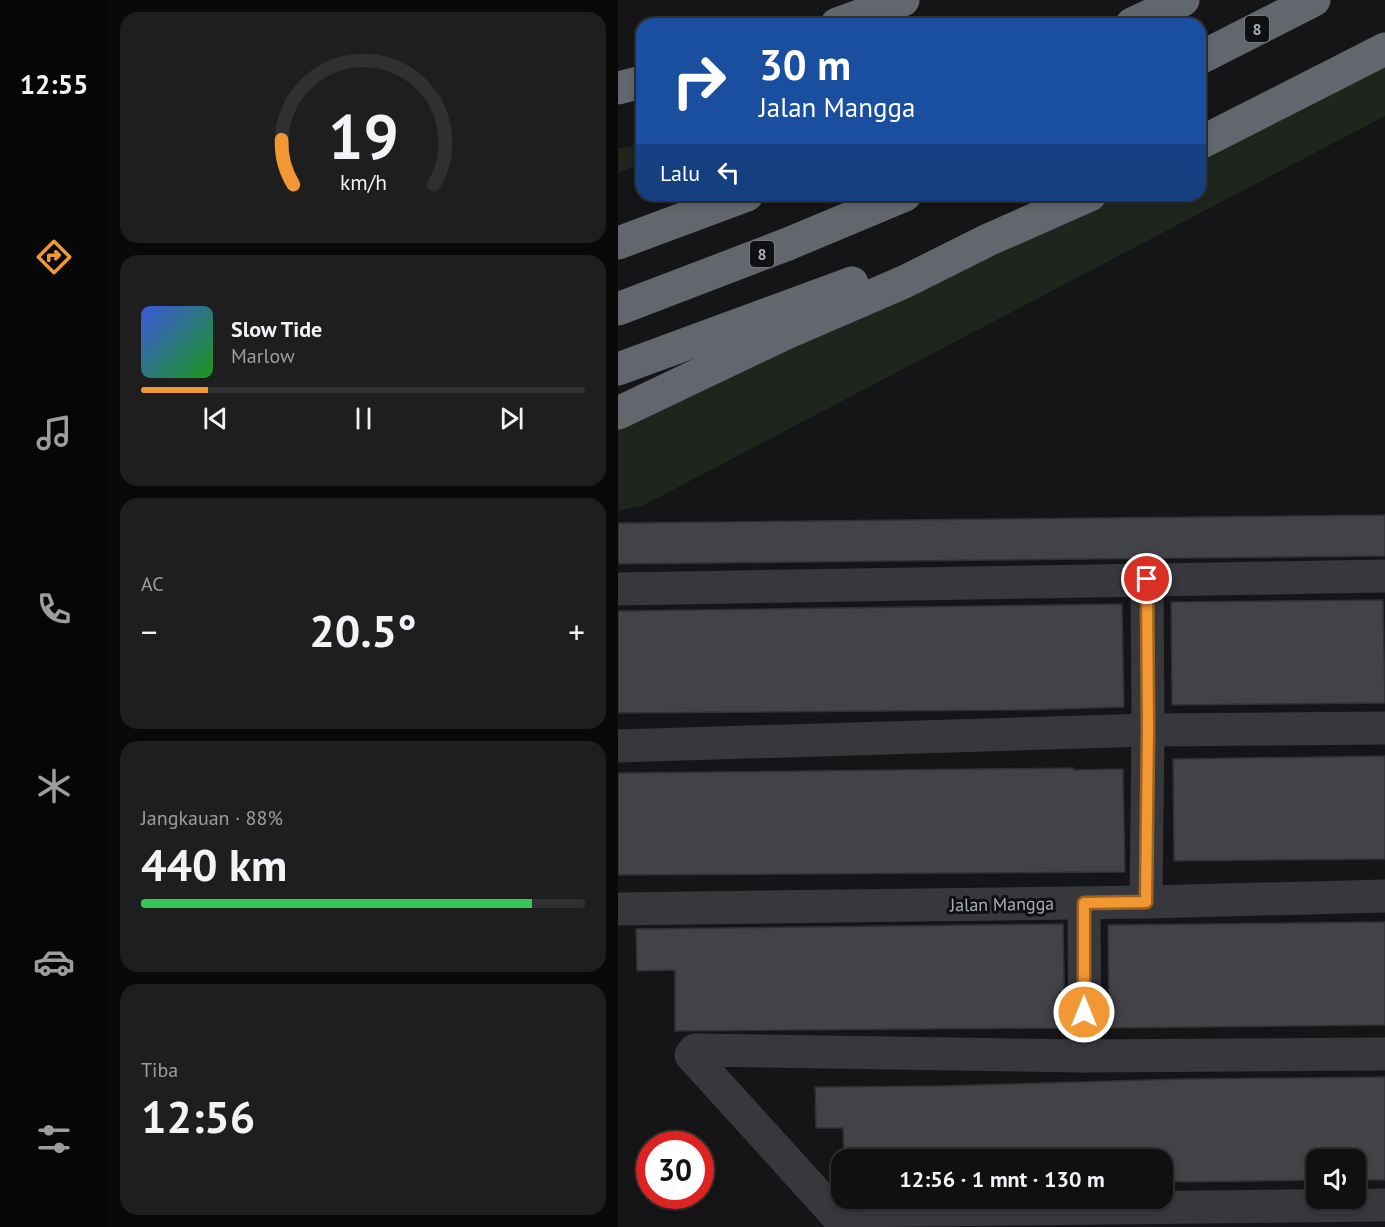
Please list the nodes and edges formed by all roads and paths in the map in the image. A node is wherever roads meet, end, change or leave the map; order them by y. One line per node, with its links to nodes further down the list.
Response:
1 (903, 0): 4 (highway)
2 (1183, 0): 5 (highway)
3 (1314, 0): 7 (highway, 8)
4 (854, 18)
5 (1145, 18)
6 (1385, 49): 10 (highway)
7 (1206, 55)
8 (636, 84): 9 (highway)
9 (618, 88)
10 (1206, 140)
11 (731, 201): 15 (highway)
12 (891, 201): 16 (highway, 8)
13 (1076, 201): 14 (highway)
14 (988, 240): 17 (highway); 18 (highway)
15 (618, 243)
16 (618, 309)
17 (618, 369)
18 (618, 413)
19 (1385, 576): 20 (street)
20 (1147, 579): 21 (street); 23 (street)
21 (618, 589)
22 (1385, 728): 23 (street)
23 (1148, 730): 24 (street); 26 (street)
24 (618, 746)
25 (1385, 896): 26 (street, Jalan Mangga)
26 (1146, 902): 27 (street, Jalan Mangga)
27 (1084, 903): 28 (street, Jalan Mangga); 30 (street)
28 (618, 909)
29 (1385, 1054): 30 (street)
30 (1085, 1056): 32 (street)
31 (1385, 1205): 32 (street)
32 (840, 1219)

